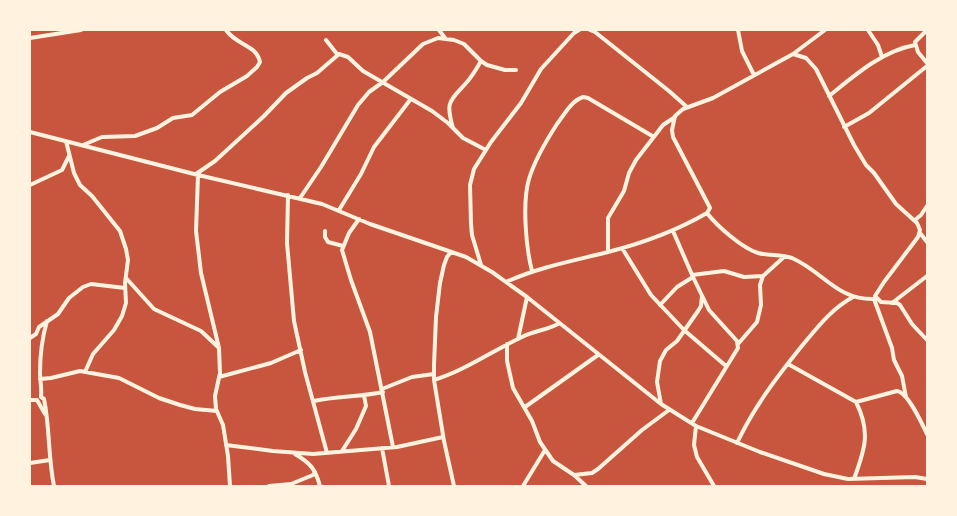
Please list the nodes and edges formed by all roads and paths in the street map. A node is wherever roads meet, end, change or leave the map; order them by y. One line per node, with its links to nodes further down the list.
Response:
1 (81, 30): 10 (street)
2 (226, 30): 31 (street)
3 (438, 30): 11 (street)
4 (579, 30): 32 (street)
5 (590, 30): 24 (street)
6 (738, 30): 20 (street)
7 (825, 30): 15 (street)
8 (868, 30): 16 (street)
9 (927, 30): 13 (street)
10 (30, 38)
11 (445, 38): 17 (street); 21 (street)
12 (326, 40): 14 (street)
13 (915, 45): 16 (street); 18 (street)
14 (337, 54): 21 (street); 34 (street)
15 (794, 54): 20 (street); 22 (street)
16 (882, 57): 22 (street)
17 (481, 61): 19 (street); 27 (street)
18 (927, 65): 26 (street)
19 (516, 70)
20 (754, 75): 24 (street)
21 (384, 82): 23 (street); 37 (street)
22 (829, 96): 26 (street)
23 (410, 100): 27 (street); 39 (street)
24 (687, 108): 25 (street)
25 (675, 116): 29 (street); 40 (street)
26 (844, 127): 42 (street)
27 (454, 130): 32 (street)
28 (30, 132): 30 (street)
29 (654, 137): 50 (street); 53 (street)
30 (66, 141): 31 (street); 33 (street)
31 (83, 145): 34 (street)
32 (486, 150): 52 (street)
33 (70, 156): 35 (street); 57 (street)
34 (197, 175): 36 (street); 74 (street)
35 (30, 185)
36 (288, 195): 37 (street); 75 (street)
37 (300, 198): 39 (street)
38 (927, 206): 42 (street)
39 (339, 210): 41 (street)
40 (707, 213): 44 (street); 51 (street)
41 (359, 219): 47 (street); 49 (street)
42 (914, 220): 45 (street)
43 (325, 231): 47 (street)
44 (673, 231): 48 (street); 54 (street)
45 (920, 233): 46 (street); 63 (street)
46 (927, 242)
47 (343, 246): 84 (street)
48 (622, 248): 50 (street); 65 (street)
49 (451, 252): 52 (street); 80 (street)
50 (608, 252): 53 (street)
51 (785, 256): 55 (street); 62 (street)
52 (481, 265): 58 (street)
53 (532, 270): 58 (street)
54 (692, 276): 55 (street); 60 (street); 65 (street)
55 (763, 276): 73 (street)
56 (927, 276): 64 (street)
57 (126, 278): 59 (street); 74 (street)
58 (506, 282): 61 (street)
59 (125, 288): 66 (street); 79 (street)
60 (702, 296): 68 (street); 73 (street)
61 (527, 297): 67 (street); 70 (street)
62 (853, 297): 63 (street); 77 (street)
63 (875, 299): 64 (street); 86 (street)
64 (892, 302): 71 (street)
65 (660, 305): 68 (street)
66 (47, 321): 69 (street); 82 (street)
67 (558, 324): 70 (street); 76 (street)
68 (684, 330): 78 (street); 90 (street)
69 (30, 338)
70 (518, 339): 72 (street)
71 (927, 340)
72 (507, 344): 83 (street); 91 (street)
73 (738, 344): 78 (street)
74 (219, 348): 81 (street)
75 (301, 350): 81 (street); 88 (street)
76 (598, 355): 90 (street); 91 (street)
77 (788, 364): 89 (street); 99 (street)
78 (726, 366): 95 (street)
79 (85, 372): 82 (street); 93 (street)
80 (434, 374): 83 (street); 84 (street)
81 (219, 377): 93 (street)
82 (40, 379): 94 (street)
83 (434, 380): 98 (street)
84 (382, 390): 85 (street); 101 (street)
85 (364, 395): 88 (street); 104 (street)
86 (906, 397): 89 (street); 97 (street)
87 (30, 400): 94 (street)
88 (314, 402): 106 (street)
89 (856, 402): 112 (street)
90 (660, 404): 92 (street)
91 (524, 407): 103 (street)
92 (670, 410): 95 (street); 111 (street)
93 (217, 411): 100 (street)
94 (48, 418): 107 (street)
95 (692, 423): 96 (street)
96 (696, 426): 99 (street); 122 (street)
97 (927, 434)
98 (443, 437): 101 (street); 119 (street)
99 (737, 443): 112 (street)
100 (226, 445): 105 (street); 115 (street)
101 (393, 447): 102 (street)
102 (382, 448): 104 (street); 118 (street)
103 (545, 450): 111 (street); 120 (street)
104 (342, 451): 106 (street)
105 (295, 453): 106 (street); 109 (street)
106 (328, 453)
107 (50, 460): 108 (street); 114 (street)
108 (30, 463)
109 (315, 472): 116 (street); 117 (street)
110 (926, 473): 113 (street)
111 (574, 475): 121 (street)
112 (854, 479): 113 (street)
113 (925, 479)
114 (54, 486)
115 (230, 486)
116 (269, 486)
117 (320, 486)
118 (389, 486)
119 (454, 486)
120 (523, 486)
121 (586, 486)
122 (714, 486)

